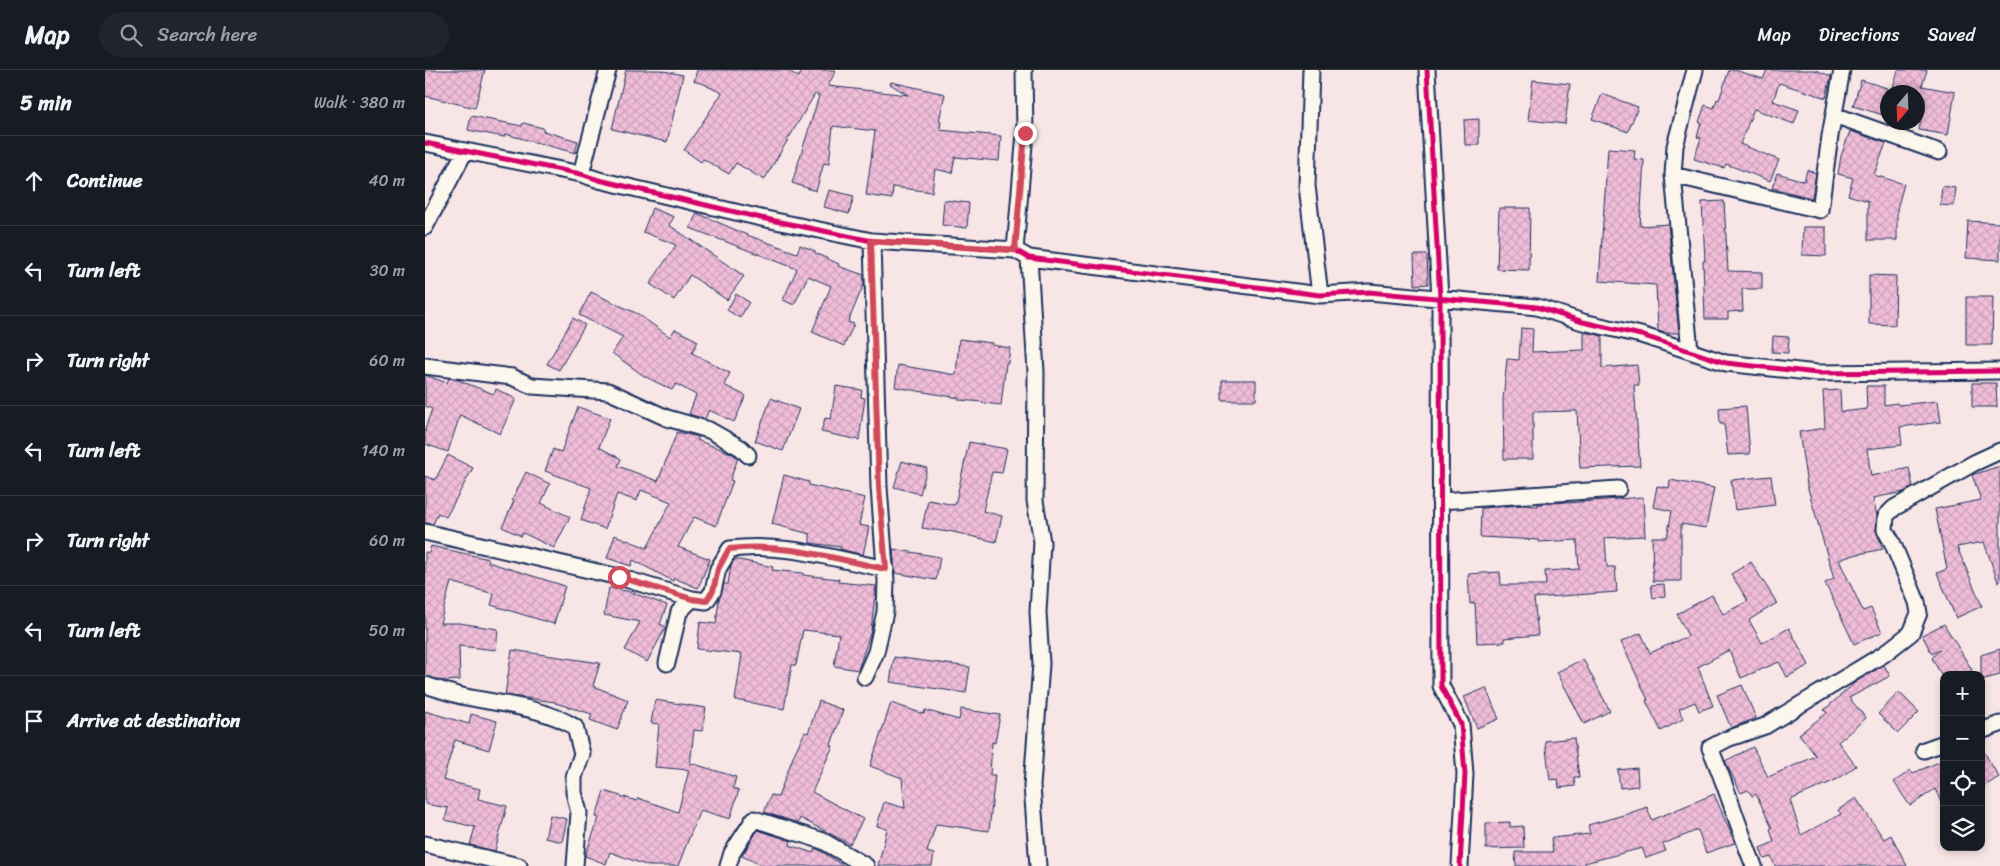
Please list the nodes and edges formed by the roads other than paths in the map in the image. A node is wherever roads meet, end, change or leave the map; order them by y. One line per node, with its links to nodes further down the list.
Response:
1 (608, 70): 11 (street)
2 (1024, 70): 15 (street)
3 (1311, 70): 17 (street)
4 (1427, 70): 18 (street)
5 (1695, 70): 12 (street)
6 (1843, 70): 7 (street)
7 (1834, 115): 10 (street); 12 (street)
8 (425, 143): 9 (street)
9 (465, 151): 11 (street); 13 (street)
10 (1939, 152)
11 (581, 174): 14 (street)
12 (1673, 175): 19 (street)
13 (425, 227)
14 (871, 241): 15 (street); 27 (street)
15 (1015, 250): 16 (street)
16 (1029, 258): 17 (street); 42 (street)
17 (1320, 295): 18 (street)
18 (1440, 298): 19 (street); 25 (street)
19 (1691, 351): 21 (street)
20 (425, 366): 23 (street)
21 (2000, 372)
22 (2000, 451): 44 (street)
23 (748, 455)
24 (1618, 489): 25 (street)
25 (1440, 501): 43 (street)
26 (425, 532): 28 (street)
27 (886, 569): 28 (street); 30 (street)
28 (692, 599): 29 (street)
29 (667, 663)
30 (865, 677)
31 (425, 685): 39 (street)
32 (2000, 724): 33 (street)
33 (1985, 729)
34 (1940, 744): 35 (street)
35 (1924, 750)
36 (425, 844): 37 (street)
37 (519, 866)
38 (569, 866): 39 (street)
39 (575, 866)
40 (728, 866): 41 (street)
41 (866, 866)
42 (1038, 866)
43 (1461, 866)
44 (1754, 866)

